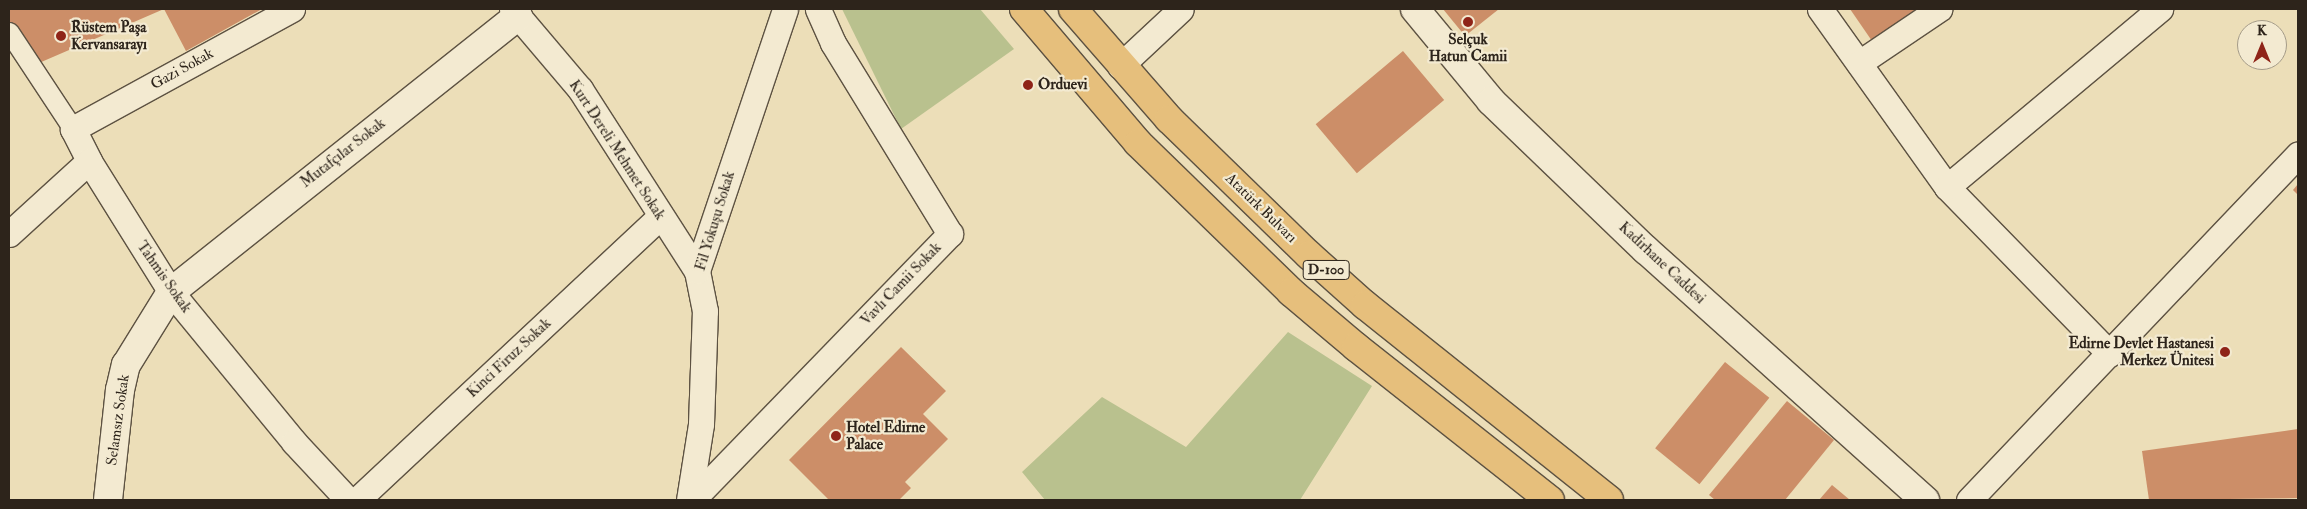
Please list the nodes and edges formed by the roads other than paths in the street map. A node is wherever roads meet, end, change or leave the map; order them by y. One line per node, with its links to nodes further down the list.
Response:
1 (292, 9): 15 (street, Gazi Sokak)
2 (785, 9): 21 (street, Fil Yokuşu Sokak)
3 (818, 9): 27 (street, Vavlı Camii Sokak)
4 (1024, 9): 28 (main road, D-100)
5 (1073, 9): 14 (main road, Atatürk Bulvarı / D-100)
6 (1181, 9): 14 (street)
7 (1415, 9): 30 (street, Kadirhane Caddesi)
8 (1820, 9): 13 (street)
9 (1939, 9): 13 (street)
10 (2160, 9): 18 (street)
11 (516, 12): 19 (street, Kurt Dereli Mehmet Sokak); 22 (street, Mutafçılar Sokak)
12 (9, 32): 15 (street, Tahmis Sokak)
13 (1859, 63): 18 (street)
14 (1120, 66): 29 (main road, Atatürk Bulvarı / D-100)
15 (73, 129): 17 (street, Tahmis Sokak)
16 (2298, 155): 23 (street)
17 (89, 161): 20 (street); 22 (street, Tahmis Sokak)
18 (1946, 187): 23 (street)
19 (661, 216): 21 (street, Kurt Dereli Mehmet Sokak); 26 (street, Kinci Firuz Sokak)
20 (9, 234)
21 (697, 271): 27 (street, Fil Yokuşu Sokak)
22 (171, 292): 24 (street, Selamsız Sokak); 25 (street, Tahmis Sokak)
23 (2110, 354): 31 (street)
24 (104, 500)
25 (348, 500)
26 (357, 500)
27 (690, 500)
28 (1550, 500)
29 (1609, 500)
30 (1925, 500)
31 (1969, 500)

